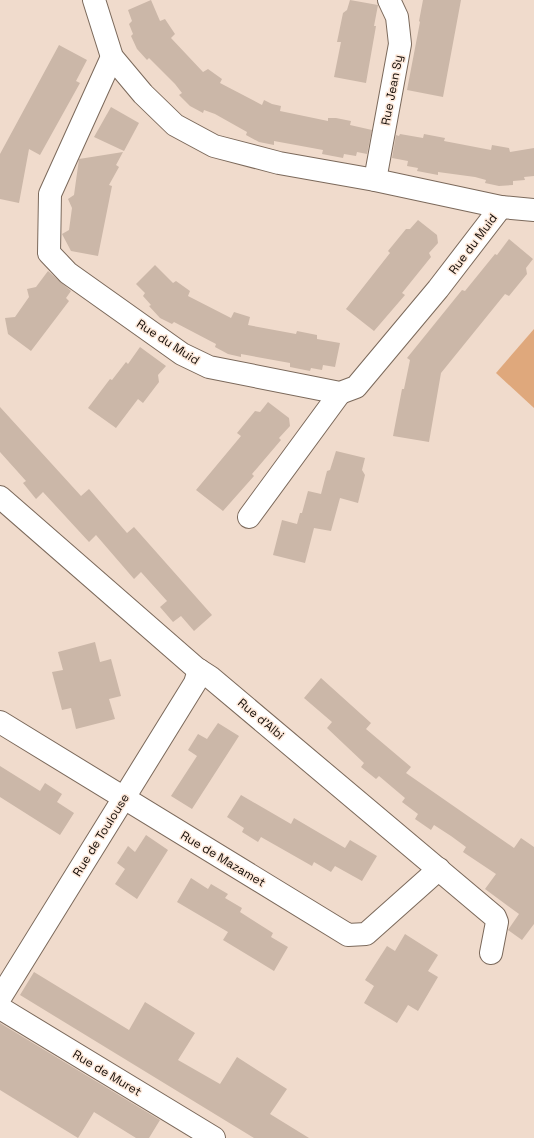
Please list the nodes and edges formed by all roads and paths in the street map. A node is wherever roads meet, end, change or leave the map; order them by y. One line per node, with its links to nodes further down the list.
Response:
1 (94, 0): 3 (street, Rue du Muid)
2 (389, 0): 4 (street, Rue Jean Sy)
3 (112, 57): 4 (street, Rue du Muid); 7 (street, Rue du Muid)
4 (375, 180): 5 (street, Rue du Muid)
5 (501, 207): 6 (street, Rue du Muid); 7 (street, Rue du Muid)
6 (534, 210)
7 (340, 393): 9 (street)
8 (0, 497): 10 (street, Rue d'Albi)
9 (249, 517)
10 (198, 670): 12 (street, Rue de Toulouse); 13 (street, Rue d'Albi)
11 (0, 722): 12 (street, Rue de Mazamet)
12 (124, 798): 13 (street, Rue de Mazamet); 15 (street, Rue de Toulouse)
13 (439, 869): 14 (street, Rue d'Albi)
14 (491, 953)
15 (0, 998)
16 (0, 1008): 17 (street, Rue de Muret)
17 (214, 1138)

